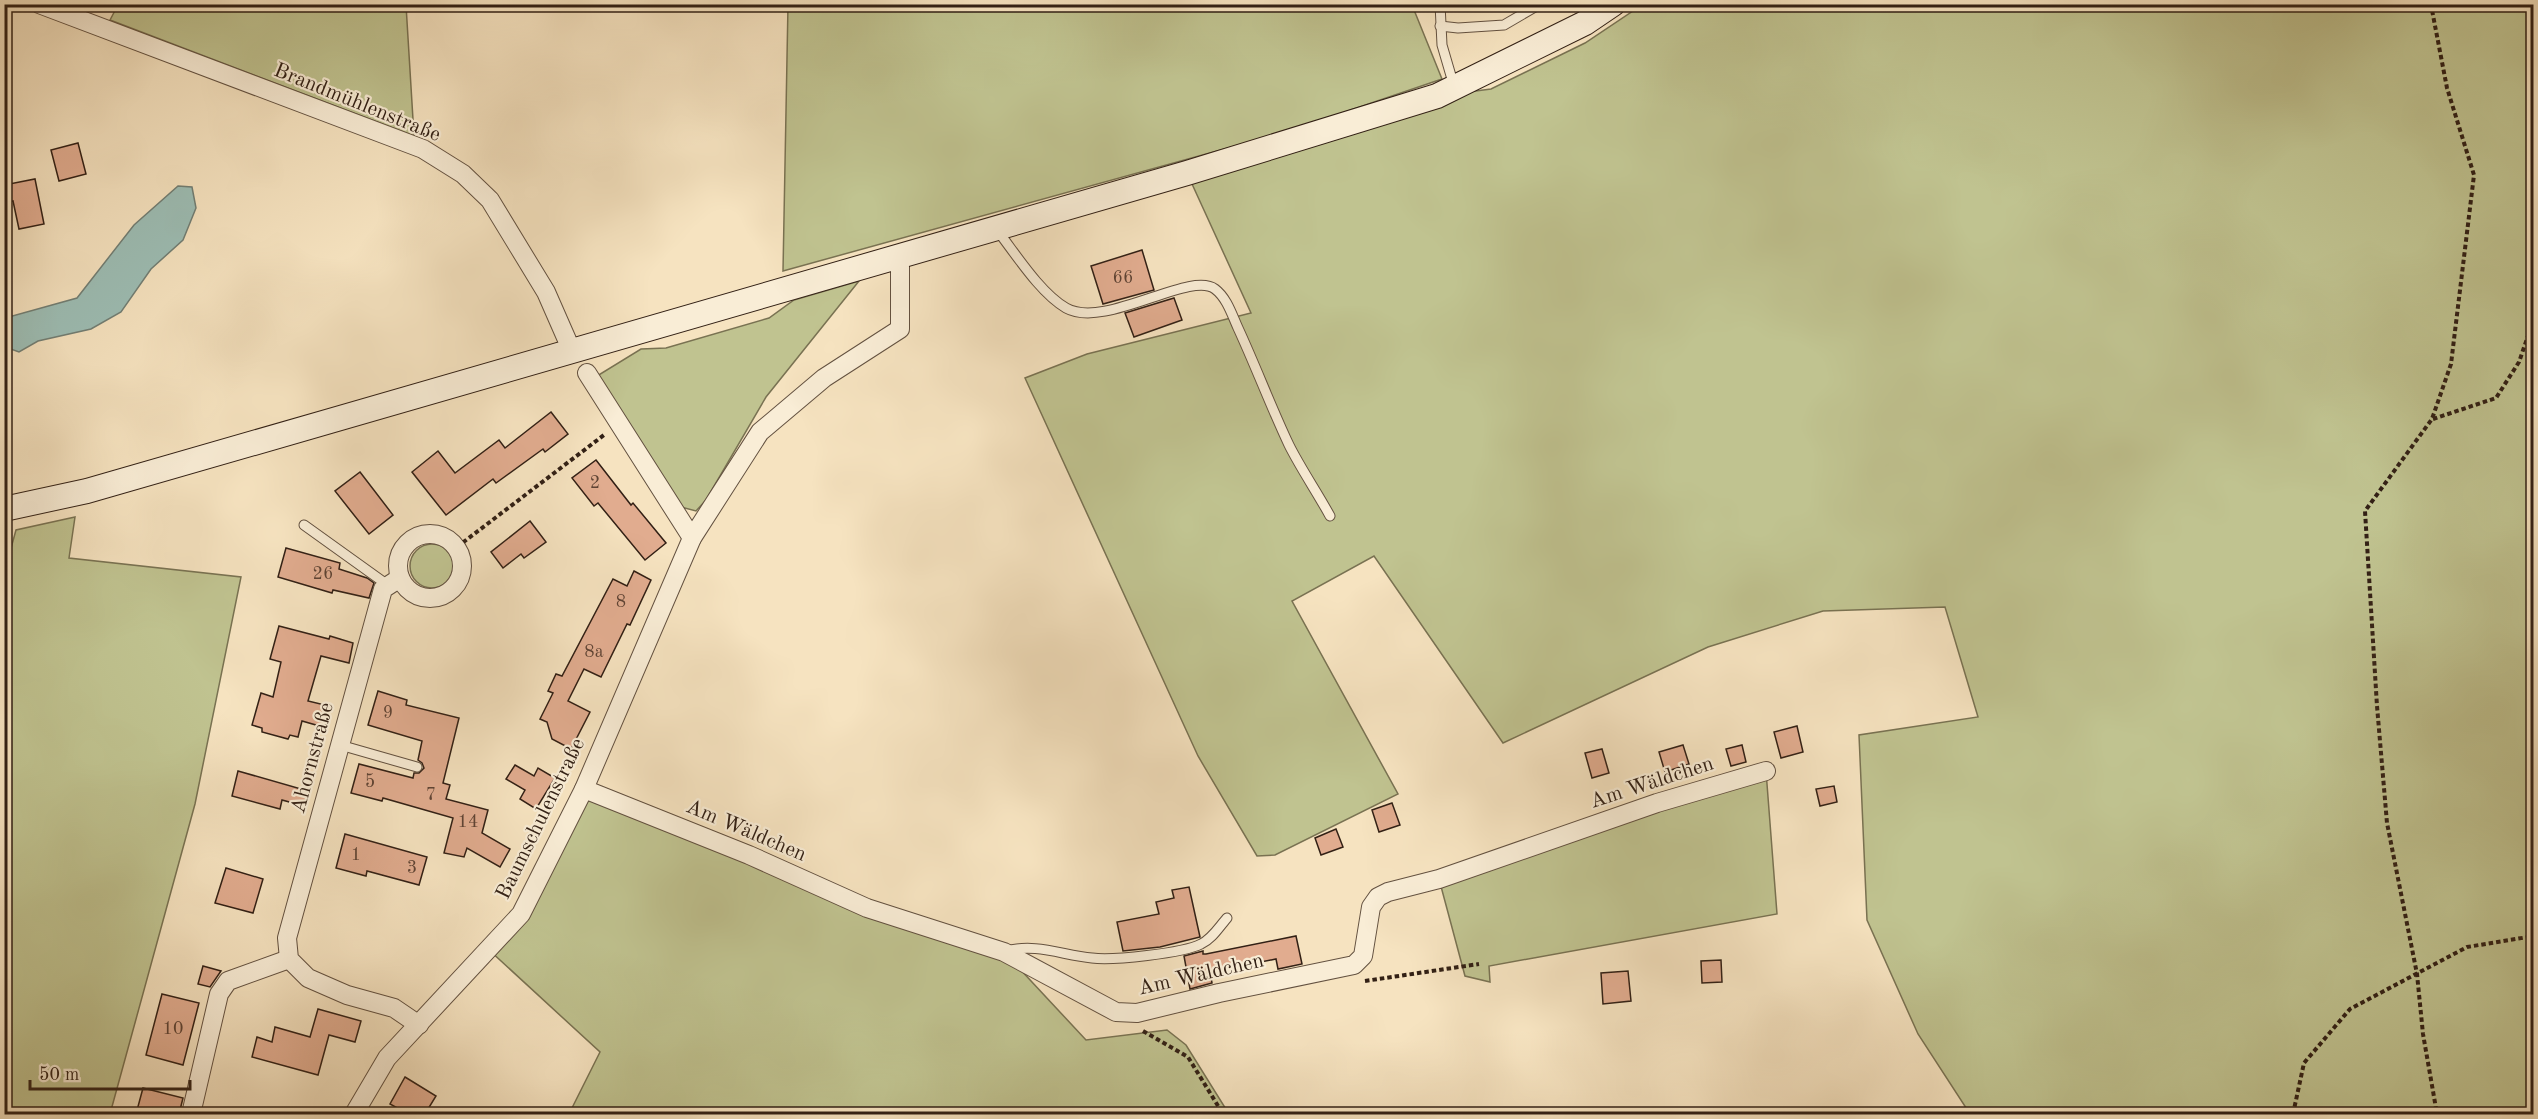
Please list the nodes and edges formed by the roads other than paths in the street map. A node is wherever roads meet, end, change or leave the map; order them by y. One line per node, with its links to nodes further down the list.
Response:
1 (39, 4): 9 (street, Brandmühlenstraße)
2 (1440, 4): 5 (lane)
3 (1540, 4): 5 (lane)
4 (1613, 4): 6 (main road)
5 (1440, 26): 6 (lane)
6 (1454, 88): 7 (main road)
7 (995, 228): 8 (main road); 12 (lane)
8 (898, 256): 9 (main road); 14 (street, Baumschulenstraße)
9 (572, 349): 11 (main road)
10 (587, 373): 14 (street)
11 (4, 509)
12 (1330, 516)
13 (304, 525): 15 (lane)
14 (692, 538): 19 (street, Baumschulenstraße)
15 (394, 582): 15 (street, Ahornstraße); 16 (street, Ahornstraße)
16 (340, 745): 17 (lane); 22 (street, Ahornstraße)
17 (417, 767)
18 (1766, 771): 21 (street, Am Wäldchen)
19 (584, 789): 21 (street, Am Wäldchen); 23 (street, Baumschulenstraße)
20 (1227, 918): 21 (lane)
21 (1004, 952)
22 (289, 959): 23 (street); 24 (street)
23 (419, 1025): 25 (street, Baumschulenstraße)
24 (191, 1114)
25 (354, 1114)

